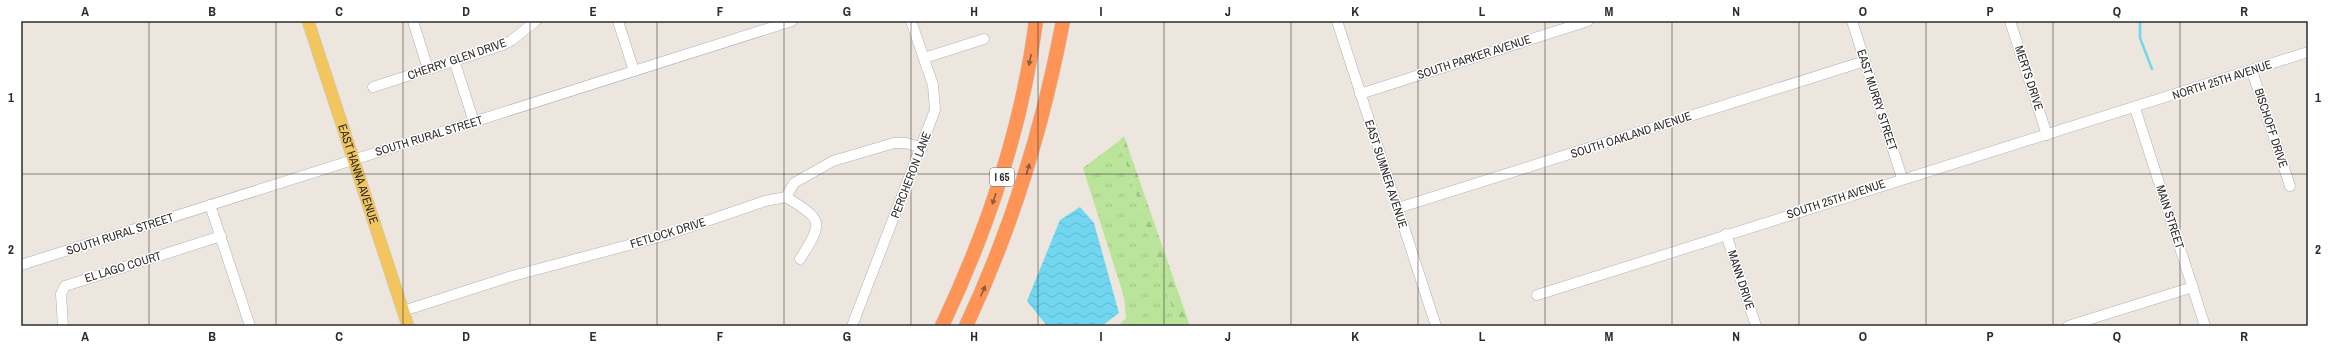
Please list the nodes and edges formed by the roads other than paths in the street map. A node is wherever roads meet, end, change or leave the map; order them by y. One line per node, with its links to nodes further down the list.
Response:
1 (308, 21): 27 (main road, EAST HANNA AVENUE)
2 (413, 21): 18 (street)
3 (618, 21): 19 (street)
4 (792, 21): 19 (street, SOUTH RURAL STREET)
5 (911, 21): 15 (street, PERCHERON LANE)
6 (1036, 21): 44 (highway, I 65, one-way to 44)
7 (1063, 21): 45 (highway, I 65, one-way to 7)
8 (1337, 21): 22 (street, EAST SUMNER AVENUE)
9 (1588, 21): 22 (street, SOUTH PARKER AVENUE)
10 (1852, 21): 17 (street, EAST MURRY STREET)
11 (2010, 21): 25 (street, MERTS DRIVE)
12 (533, 22): 16 (street, CHERRY GLEN DRIVE)
13 (984, 39): 15 (street)
14 (2308, 52): 20 (street, NORTH 25TH AVENUE)
15 (924, 58): 26 (street, PERCHERON LANE)
16 (454, 60): 18 (street, CHERRY GLEN DRIVE); 24 (street)
17 (1865, 61): 28 (street, EAST MURRY STREET); 32 (street, SOUTH OAKLAND AVENUE)
18 (428, 69): 21 (street, CHERRY GLEN DRIVE)
19 (634, 71): 24 (street, SOUTH RURAL STREET)
20 (2252, 71): 23 (street, NORTH 25TH AVENUE); 29 (street, BISCHOFF DRIVE)
21 (373, 86)
22 (1360, 94): 32 (street, EAST SUMNER AVENUE)
23 (2135, 108): 25 (street, SOUTH 25TH AVENUE); 37 (street, MAIN STREET)
24 (474, 122): 27 (street, SOUTH RURAL STREET)
25 (2047, 136): 28 (street, SOUTH 25TH AVENUE)
26 (922, 148): 30 (street); 43 (street, PERCHERON LANE)
27 (354, 160): 31 (street, SOUTH RURAL STREET); 39 (main road, EAST HANNA AVENUE)
28 (1902, 178): 33 (street, SOUTH 25TH AVENUE)
29 (2290, 186)
30 (786, 197): 35 (street); 39 (street, FETLOCK DRIVE)
31 (210, 205): 34 (street); 36 (street, SOUTH RURAL STREET)
32 (1398, 208): 46 (street, EAST SUMNER AVENUE)
33 (1726, 234): 38 (street, SOUTH 25TH AVENUE); 47 (street, MANN DRIVE)
34 (221, 236): 40 (street, EL LAGO COURT); 41 (street)
35 (800, 258)
36 (21, 265)
37 (2193, 287): 48 (street); 49 (street, MAIN STREET)
38 (1537, 295)
39 (403, 311): 42 (main road, EAST HANNA AVENUE)
40 (63, 326)
41 (250, 326)
42 (408, 326)
43 (852, 326)
44 (942, 326)
45 (966, 326)
46 (1436, 326)
47 (1756, 326)
48 (2068, 326)
49 (2206, 326)

